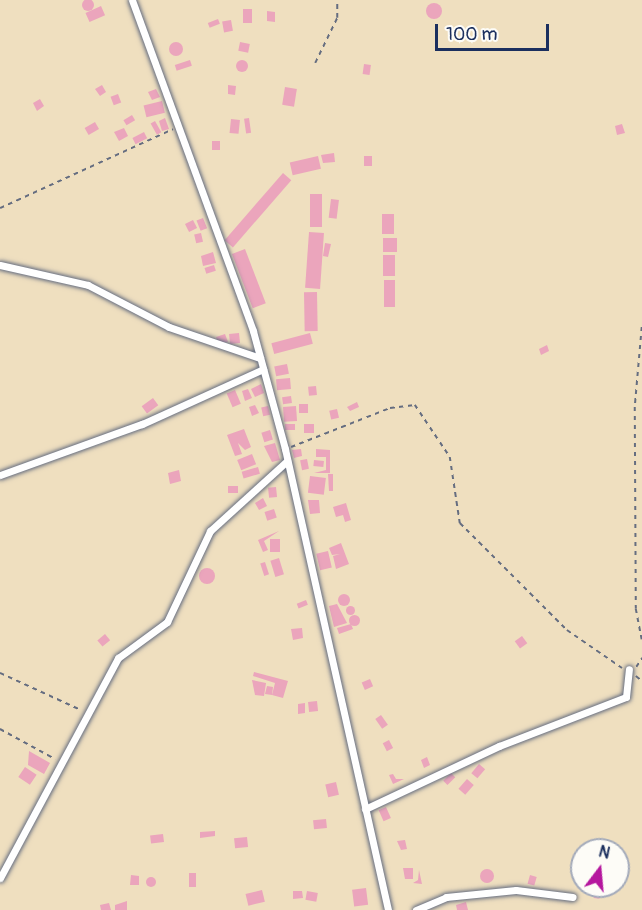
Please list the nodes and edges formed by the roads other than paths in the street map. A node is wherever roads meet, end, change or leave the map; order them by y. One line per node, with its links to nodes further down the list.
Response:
1 (132, 0): 3 (street)
2 (0, 264): 3 (street)
3 (260, 358): 4 (street)
4 (263, 369): 5 (street); 6 (street)
5 (287, 461): 8 (street); 9 (street)
6 (0, 476)
7 (629, 669): 8 (street)
8 (365, 809): 11 (street)
9 (0, 878)
10 (570, 897): 12 (street)
11 (388, 910)
12 (416, 910)

